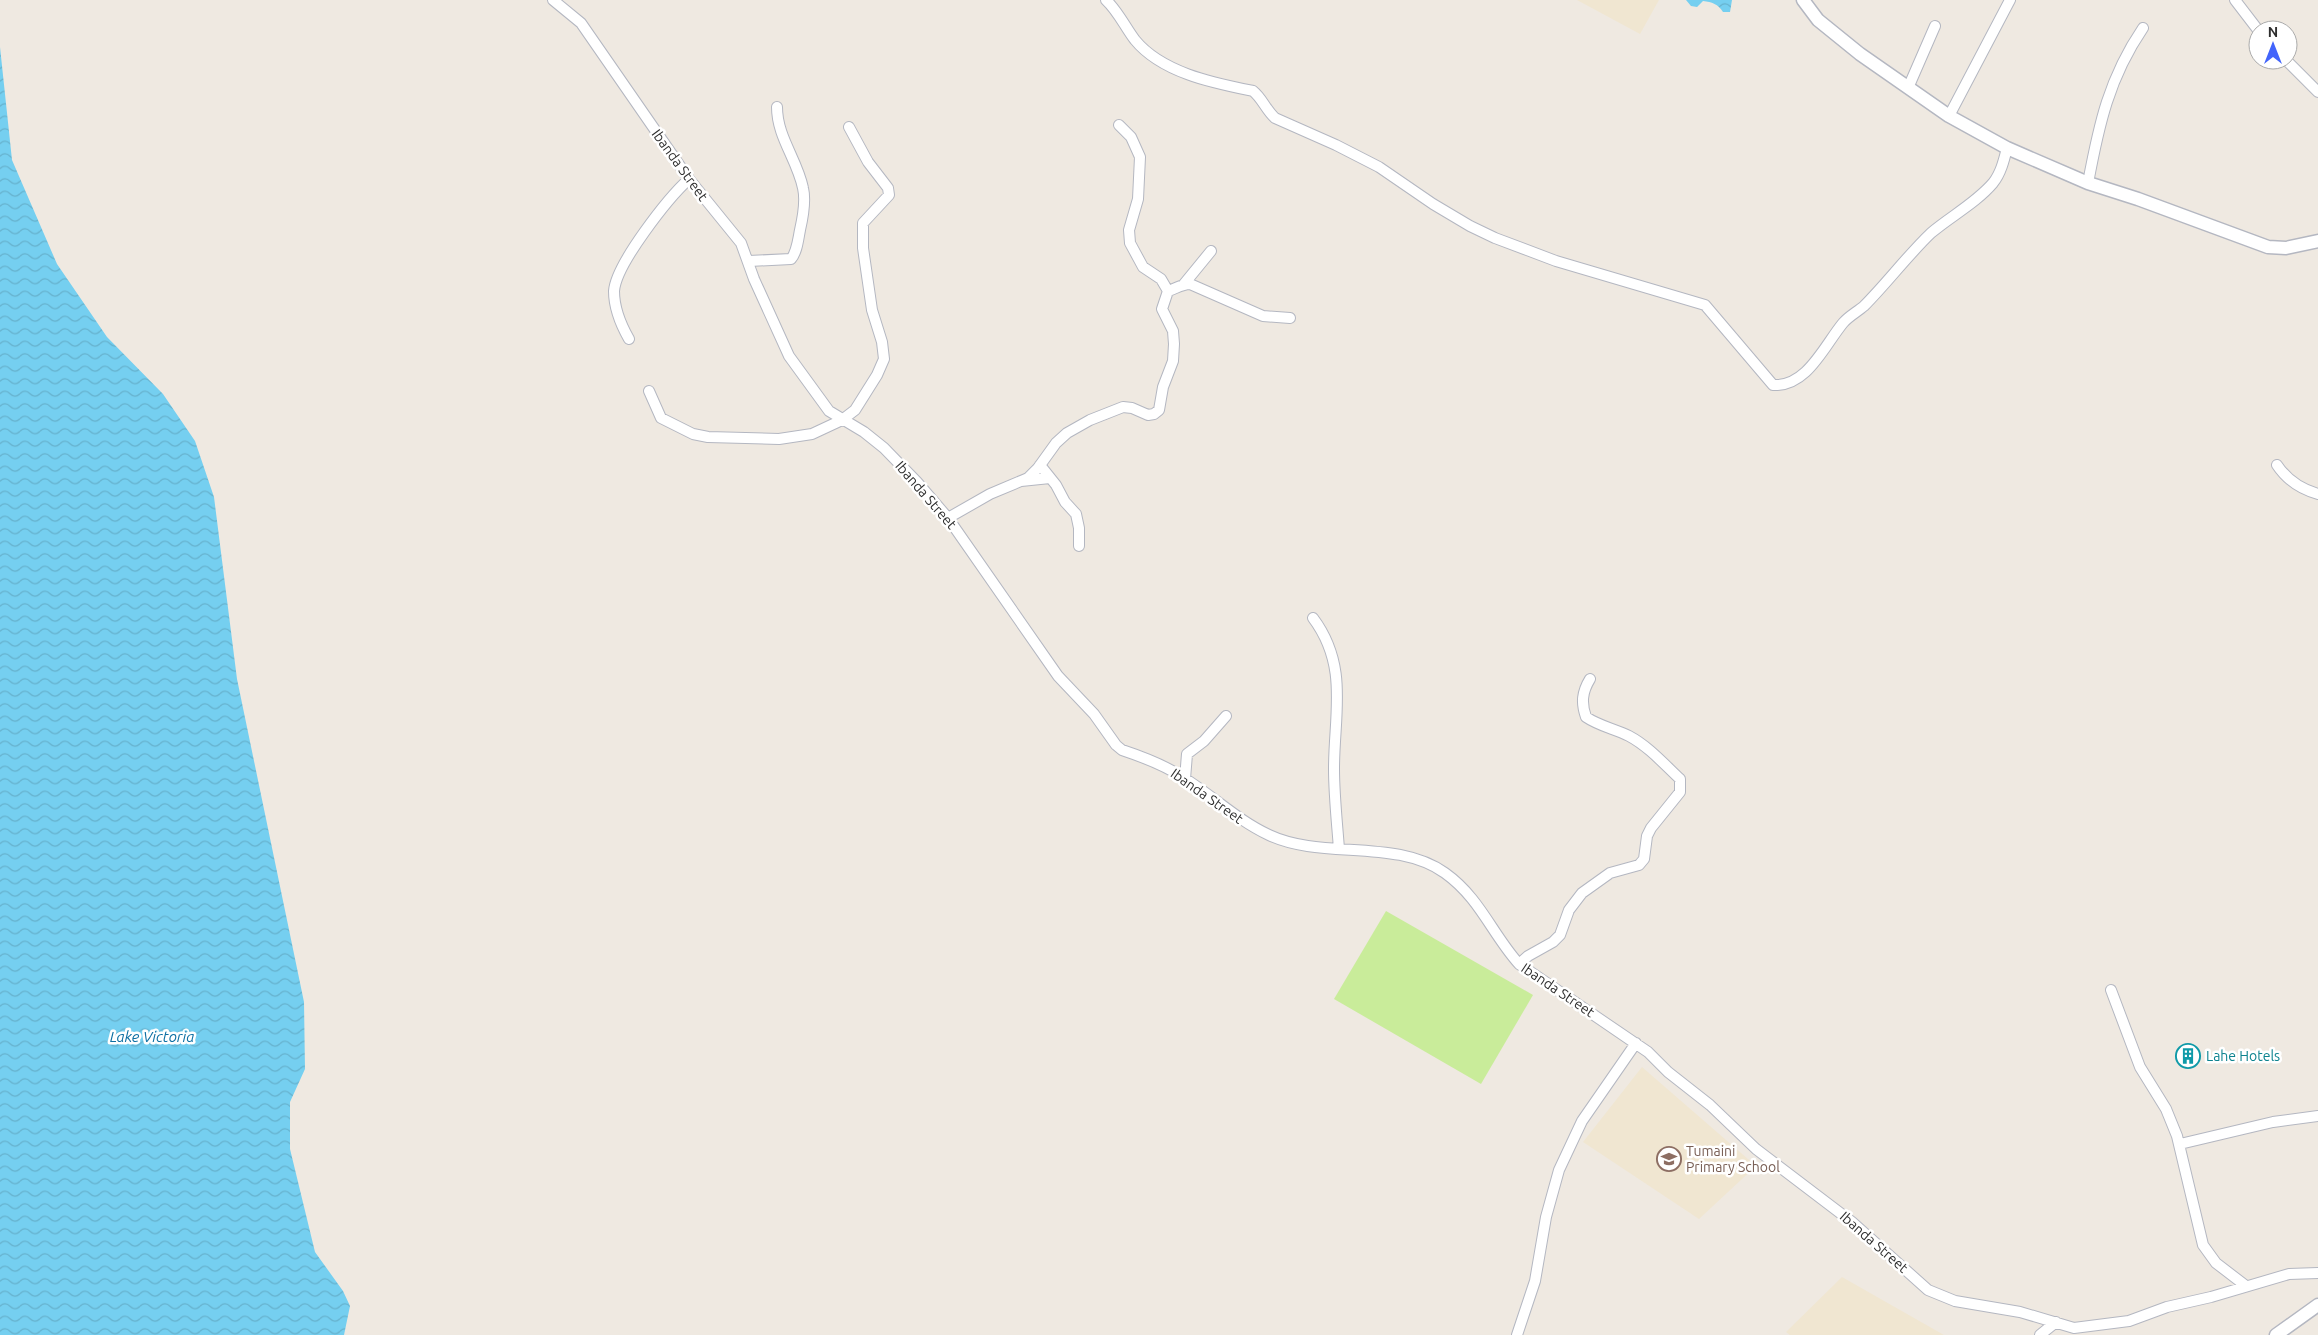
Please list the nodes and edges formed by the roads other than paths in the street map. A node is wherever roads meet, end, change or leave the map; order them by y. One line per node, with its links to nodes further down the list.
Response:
1 (553, 0): 17 (street, Ibanda Street)
2 (1106, 0): 16 (street)
3 (1804, 0): 10 (street)
4 (2010, 0): 13 (street)
5 (2235, 0): 6 (street)
6 (2250, 20)
7 (1935, 26): 10 (street)
8 (2143, 28): 18 (street)
9 (2296, 70): 11 (street)
10 (1908, 88): 13 (street)
11 (2318, 92)
12 (777, 107): 21 (street)
13 (1949, 116): 16 (street)
14 (1119, 125): 23 (street)
15 (849, 127): 27 (street)
16 (2007, 148): 18 (street)
17 (688, 179): 21 (street, Ibanda Street); 25 (street)
18 (2088, 183): 19 (street)
19 (2318, 241)
20 (1211, 252): 22 (street)
21 (749, 261): 27 (street, Ibanda Street)
22 (1184, 284): 23 (street); 24 (street)
23 (1168, 291): 28 (street)
24 (1290, 318)
25 (629, 339)
26 (649, 391): 27 (street)
27 (842, 420): 33 (street, Ibanda Street)
28 (1040, 465): 30 (street); 31 (street)
29 (2277, 465): 32 (street)
30 (1050, 478): 31 (street); 34 (street)
31 (1020, 481): 33 (street)
32 (2318, 494)
33 (948, 518): 38 (street, Ibanda Street)
34 (1079, 546)
35 (1313, 618): 39 (street)
36 (1590, 679): 40 (street)
37 (1226, 716): 38 (street)
38 (1186, 779): 39 (street, Ibanda Street)
39 (1339, 849): 40 (street, Ibanda Street)
40 (1519, 964): 42 (street, Ibanda Street)
41 (2111, 990): 44 (street)
42 (1636, 1043): 48 (street, Ibanda Street); 50 (street)
43 (2318, 1116): 44 (street)
44 (2180, 1144): 46 (street)
45 (2318, 1273): 46 (street)
46 (2246, 1286): 49 (street)
47 (2318, 1305): 52 (street)
48 (2056, 1322): 49 (street, Ibanda Street); 51 (street)
49 (2077, 1331)
50 (1517, 1335)
51 (2040, 1335)
52 (2276, 1335)

